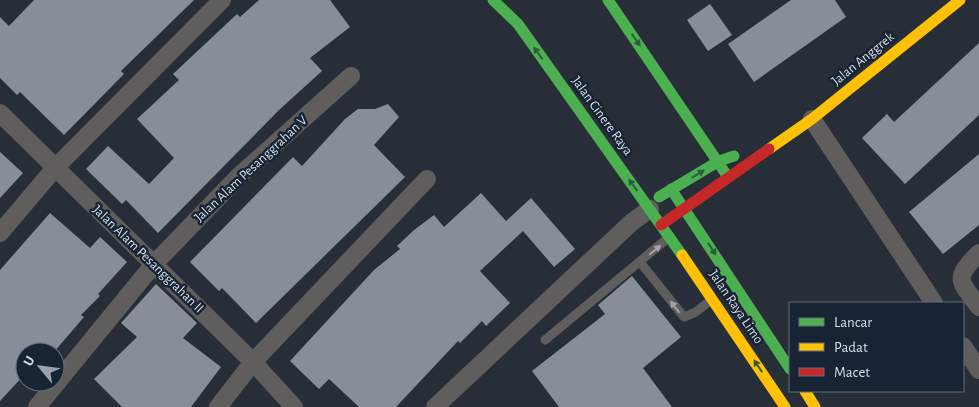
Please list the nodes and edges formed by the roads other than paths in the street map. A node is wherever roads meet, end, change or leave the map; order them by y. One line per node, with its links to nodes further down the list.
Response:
1 (222, 0): 12 (street)
2 (493, 0): 6 (main road, Jalan Cinere Raya)
3 (513, 0): 6 (main road, Jalan Cinere Raya)
4 (608, 0): 11 (main road, one-way to 11)
5 (960, 0): 9 (main road, Jalan Anggrek)
6 (518, 24): 16 (main road, Jalan Cinere Raya, one-way to 6)
7 (351, 76): 23 (street, Jalan Alam Pesanggrahan V)
8 (0, 113): 12 (street, Jalan Alam Pesanggrahan II)
9 (812, 119): 10 (main road, Jalan Anggrek); 25 (street)
10 (782, 139): 11 (main road, Jalan Anggrek); 13 (main road, Jalan Anggrek)
11 (719, 161): 13 (main road); 15 (main road, Jalan Anggrek, one-way to 11)
12 (55, 168): 19 (street); 23 (street, Jalan Alam Pesanggrahan II)
13 (728, 177): 17 (main road, Jalan Anggrek)
14 (427, 179): 29 (street)
15 (671, 189): 16 (main road, Jalan Anggrek); 17 (main road, Jalan Raya Limo)
16 (648, 207): 18 (main road, Jalan Cinere Raya); 36 (street)
17 (685, 208): 18 (main road, Jalan Anggrek); 30 (main road, Jalan Raya Limo, one-way to 30)
18 (661, 225): 20 (main road, Jalan Raya Limo)
19 (0, 233)
20 (670, 237): 22 (lane, one-way to 20); 24 (main road, Jalan Raya Limo)
21 (979, 253): 26 (street)
22 (640, 262): 24 (lane, one-way to 22); 27 (lane)
23 (154, 264): 29 (street, Jalan Alam Pesanggrahan II); 33 (street, Jalan Alam Pesanggrahan V)
24 (712, 298): 37 (main road, Jalan Raya Limo, one-way to 24)
25 (933, 302)
26 (979, 307)
27 (545, 340)
28 (964, 348): 31 (street)
29 (253, 362): 34 (street); 35 (street, Jalan Alam Pesanggrahan II)
30 (789, 366)
31 (979, 370)
32 (806, 392): 38 (main road)
33 (37, 407)
34 (218, 407)
35 (294, 407)
36 (434, 407)
37 (785, 407)
38 (816, 407)

